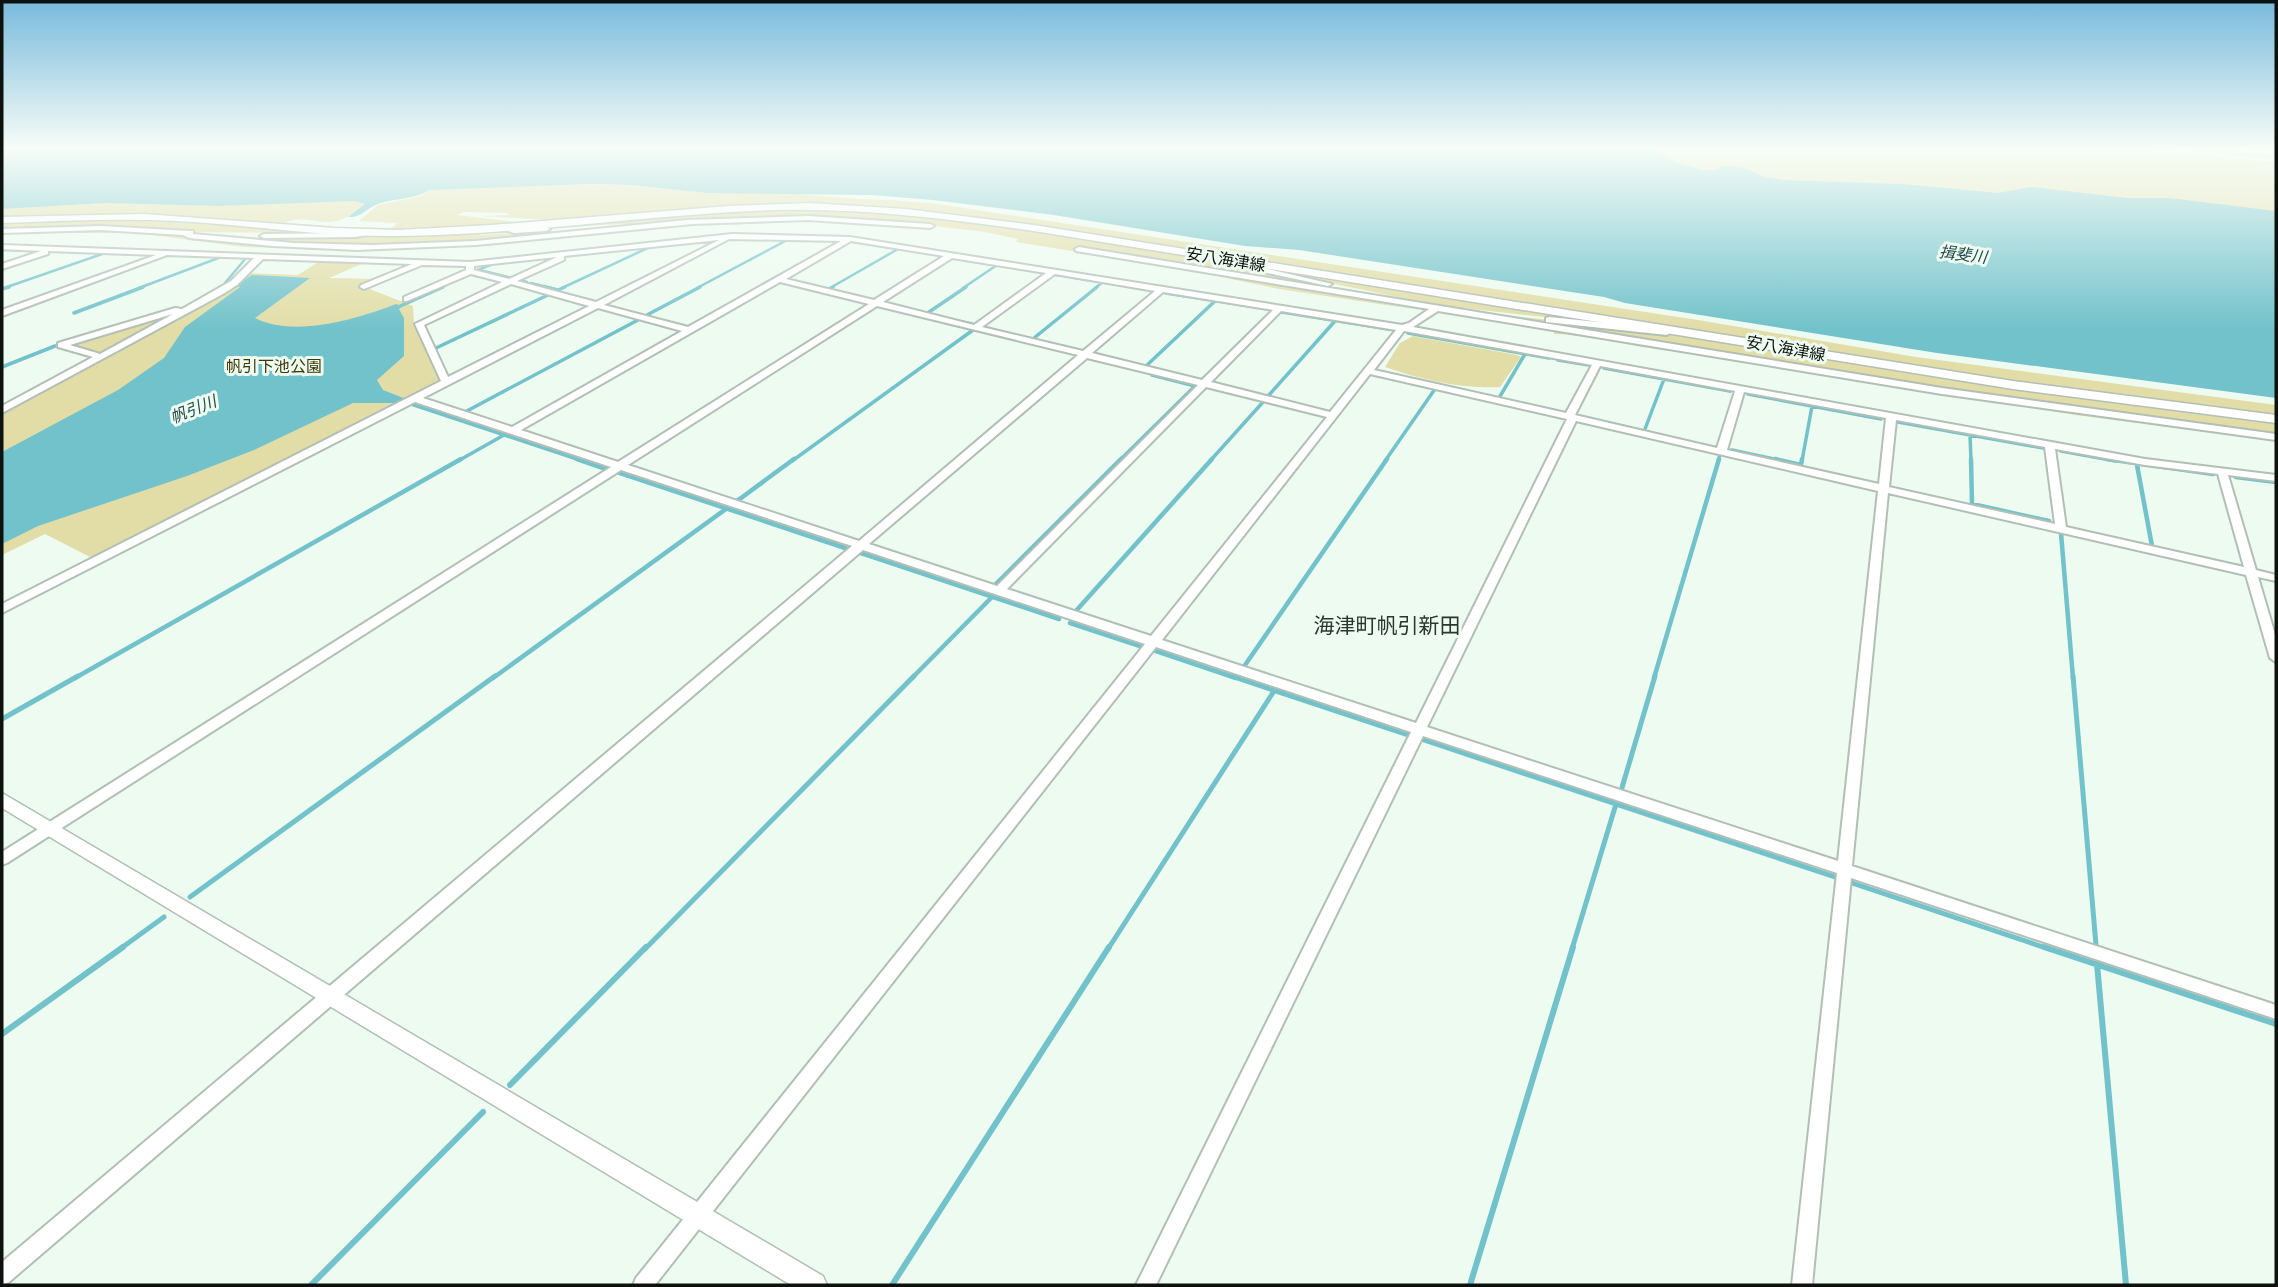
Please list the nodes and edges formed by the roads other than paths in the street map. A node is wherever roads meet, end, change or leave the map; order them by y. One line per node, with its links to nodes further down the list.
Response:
1 (701, 209): 6 (main road, 安八海津線)
2 (884, 209): 19 (main road, 安八海津線)
3 (2, 220): 9 (main road, 安八海津線)
4 (692, 222): 5 (street); 6 (street); 8 (street)
5 (930, 226)
6 (505, 227): 9 (main road, 安八海津線)
7 (2, 231): 8 (street)
8 (185, 233): 9 (street)
9 (367, 233)
10 (732, 236): 11 (street); 16 (street); 31 (street)
11 (850, 239): 17 (street); 24 (street)
12 (2, 247): 13 (street)
13 (54, 249): 15 (street); 21 (street)
14 (1079, 249): 33 (street)
15 (170, 253): 18 (street); 34 (street)
16 (573, 253): 22 (street); 25 (street)
17 (951, 255): 23 (street); 30 (street)
18 (260, 257): 20 (street); 29 (street)
19 (1227, 259): 33 (street); 38 (main road, 安八海津線)
20 (423, 262): 22 (street); 26 (street)
21 (2, 267)
22 (470, 267): 25 (street); 28 (street)
23 (1052, 272): 27 (street); 35 (street)
24 (778, 279): 30 (street); 37 (street)
25 (509, 281): 31 (street); 43 (street)
26 (364, 287)
27 (1162, 289): 32 (street); 39 (street)
28 (407, 299)
29 (206, 300): 40 (street); 40 (street)
30 (874, 303): 35 (street); 56 (street)
31 (597, 305): 37 (street); 43 (street)
32 (1279, 308): 36 (street); 44 (street)
33 (1435, 308): 36 (street); 38 (street); 53 (street)
34 (2, 313)
35 (976, 327): 39 (street)
36 (1402, 328): 41 (street); 42 (street)
37 (689, 330): 52 (street)
38 (1688, 331): 51 (main road, 安八海津線)
39 (1087, 355): 44 (street); 61 (street)
40 (102, 357): 47 (street)
41 (1597, 364): 45 (street); 49 (street)
42 (1367, 372): 48 (street); 49 (street)
43 (446, 382): 46 (street)
44 (1204, 383): 48 (street); 64 (street)
45 (1740, 390): 50 (street); 55 (street)
46 (409, 401): 52 (street); 65 (street)
47 (2, 410)
48 (1332, 415): 66 (street)
49 (1571, 417): 55 (street); 68 (street)
50 (1891, 417): 54 (street); 59 (street)
51 (2276, 419)
52 (512, 431): 56 (street)
53 (2276, 438)
54 (2050, 446): 57 (street); 60 (street)
55 (1721, 452): 59 (street)
56 (617, 466): 61 (street); 70 (street)
57 (2222, 471): 58 (street); 62 (street)
58 (2276, 478)
59 (1883, 489): 60 (street); 72 (street)
60 (2061, 529): 62 (street)
61 (861, 546): 64 (street); 73 (street)
62 (2252, 573): 63 (street); 67 (street)
63 (2276, 578)
64 (999, 591): 66 (street)
65 (2, 609)
66 (1152, 642): 68 (street); 75 (street)
67 (2276, 658)
68 (1420, 731): 72 (street); 79 (street)
69 (2, 800): 70 (street)
70 (49, 829): 71 (street); 73 (street)
71 (2, 859)
72 (1844, 870): 74 (street); 80 (street)
73 (329, 998): 75 (street); 76 (street)
74 (2276, 1012)
75 (698, 1216): 77 (street); 78 (street)
76 (2, 1275)
77 (643, 1285)
78 (814, 1285)
79 (1146, 1285)
80 (1802, 1285)

